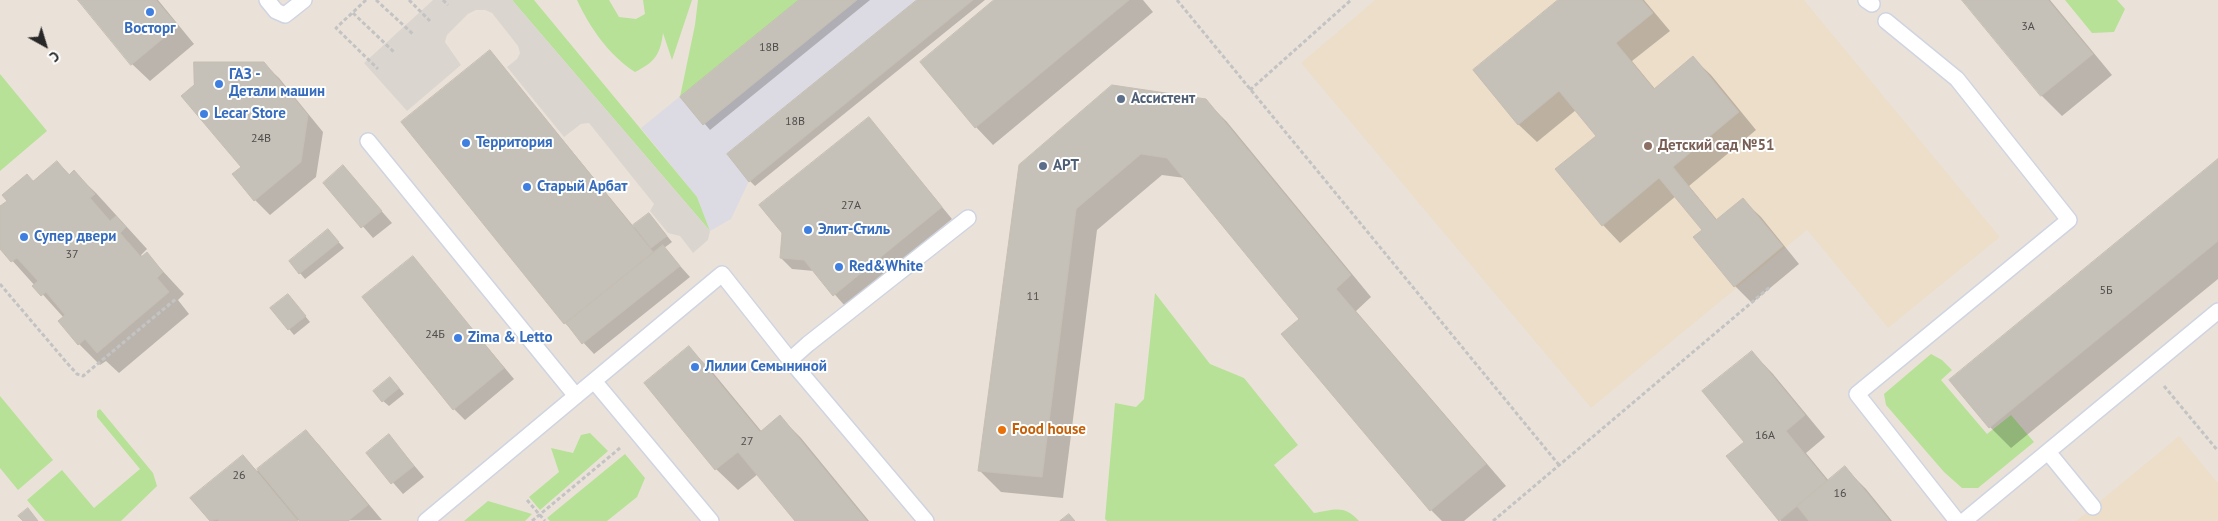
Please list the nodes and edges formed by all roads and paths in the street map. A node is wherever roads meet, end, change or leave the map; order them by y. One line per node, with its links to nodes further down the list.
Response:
1 (266, 0): 2 (lane)
2 (304, 0)
3 (366, 0): 10 (path)
4 (376, 0): 13 (path)
5 (409, 0): 11 (path)
6 (443, 0): 9 (path)
7 (1177, 0): 16 (path)
8 (1351, 0): 16 (path)
9 (448, 5)
10 (353, 13): 14 (path); 15 (path)
11 (430, 20)
12 (1886, 21): 40 (lane)
13 (414, 35)
14 (395, 53)
15 (378, 69)
16 (1250, 90): 30 (path)
17 (368, 141): 26 (lane)
18 (968, 218): 23 (lane)
19 (0, 284): 21 (path)
20 (1770, 287): 30 (path)
21 (177, 298)
22 (2218, 312): 24 (lane)
23 (790, 360): 25 (lane); 38 (lane)
24 (2149, 368): 28 (path); 29 (lane)
25 (594, 381): 26 (lane); 27 (lane)
26 (576, 396): 34 (lane)
27 (638, 433): 33 (path); 37 (lane)
28 (2218, 451)
29 (2048, 452): 32 (lane); 41 (lane)
30 (1559, 465): 39 (path)
31 (527, 500): 33 (path)
32 (2093, 507)
33 (540, 514): 35 (path); 36 (path)
34 (426, 521)
35 (532, 521)
36 (545, 521)
37 (711, 521)
38 (926, 521)
39 (1493, 521)
40 (1956, 521)
41 (1964, 521)

